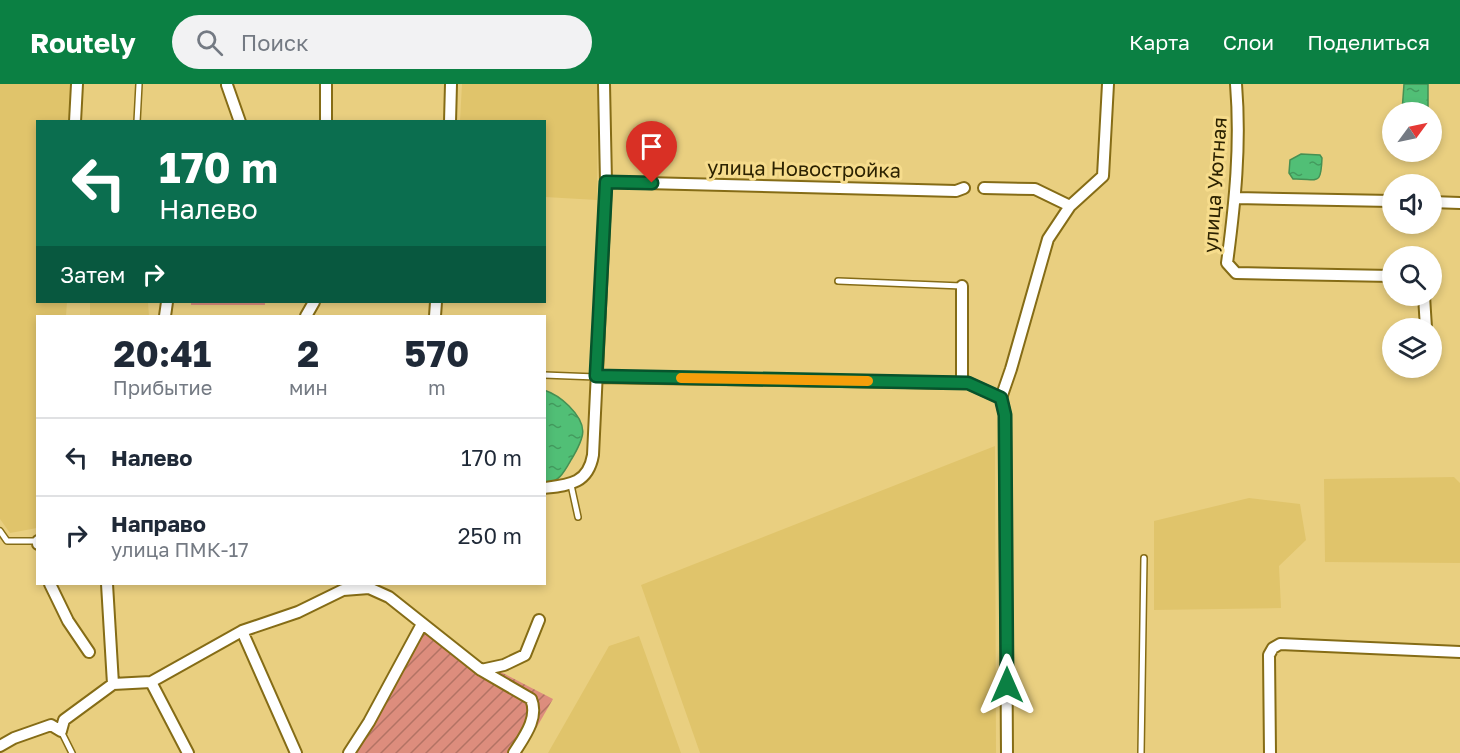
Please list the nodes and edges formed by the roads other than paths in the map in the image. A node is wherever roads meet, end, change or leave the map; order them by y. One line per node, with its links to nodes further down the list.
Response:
1 (77, 84): 9 (street)
2 (139, 84): 10 (lane)
3 (326, 84): 12 (street)
4 (451, 84): 13 (street)
5 (604, 84): 14 (street)
6 (1108, 84): 21 (street)
7 (1236, 84): 17 (street, улица Уютная)
8 (227, 85): 11 (street)
9 (75, 120)
10 (137, 120)
11 (239, 120)
12 (327, 120)
13 (450, 120)
14 (606, 182): 15 (street, улица Новостройка); 26 (street)
15 (964, 188)
16 (984, 188): 21 (street)
17 (1236, 198): 18 (street); 22 (street, улица Уютная)
18 (1382, 201)
19 (1442, 202): 20 (street)
20 (1460, 203)
21 (1070, 206): 28 (street)
22 (1382, 276)
23 (838, 281): 24 (lane)
24 (962, 286): 27 (street)
25 (546, 375): 26 (lane)
26 (596, 376): 27 (street); 29 (street)
27 (962, 382): 28 (street)
28 (1001, 398): 52 (street)
29 (571, 485): 30 (street); 31 (lane)
30 (546, 488)
31 (578, 517)
32 (0, 531): 33 (lane)
33 (36, 542)
34 (1144, 558): 53 (lane)
35 (51, 585): 40 (street)
36 (107, 585): 44 (street)
37 (539, 620): 42 (street)
38 (422, 624): 39 (street); 42 (street); 50 (street)
39 (242, 631): 43 (street); 49 (street)
40 (89, 652)
41 (1460, 652): 54 (street)
42 (481, 670): 51 (street)
43 (151, 682): 44 (street); 48 (street)
44 (113, 684): 45 (street)
45 (61, 730): 46 (street); 47 (lane)
46 (0, 746)
47 (72, 753)
48 (188, 753)
49 (296, 753)
50 (349, 753)
51 (514, 753)
52 (1007, 753)
53 (1141, 753)
54 (1270, 753)

